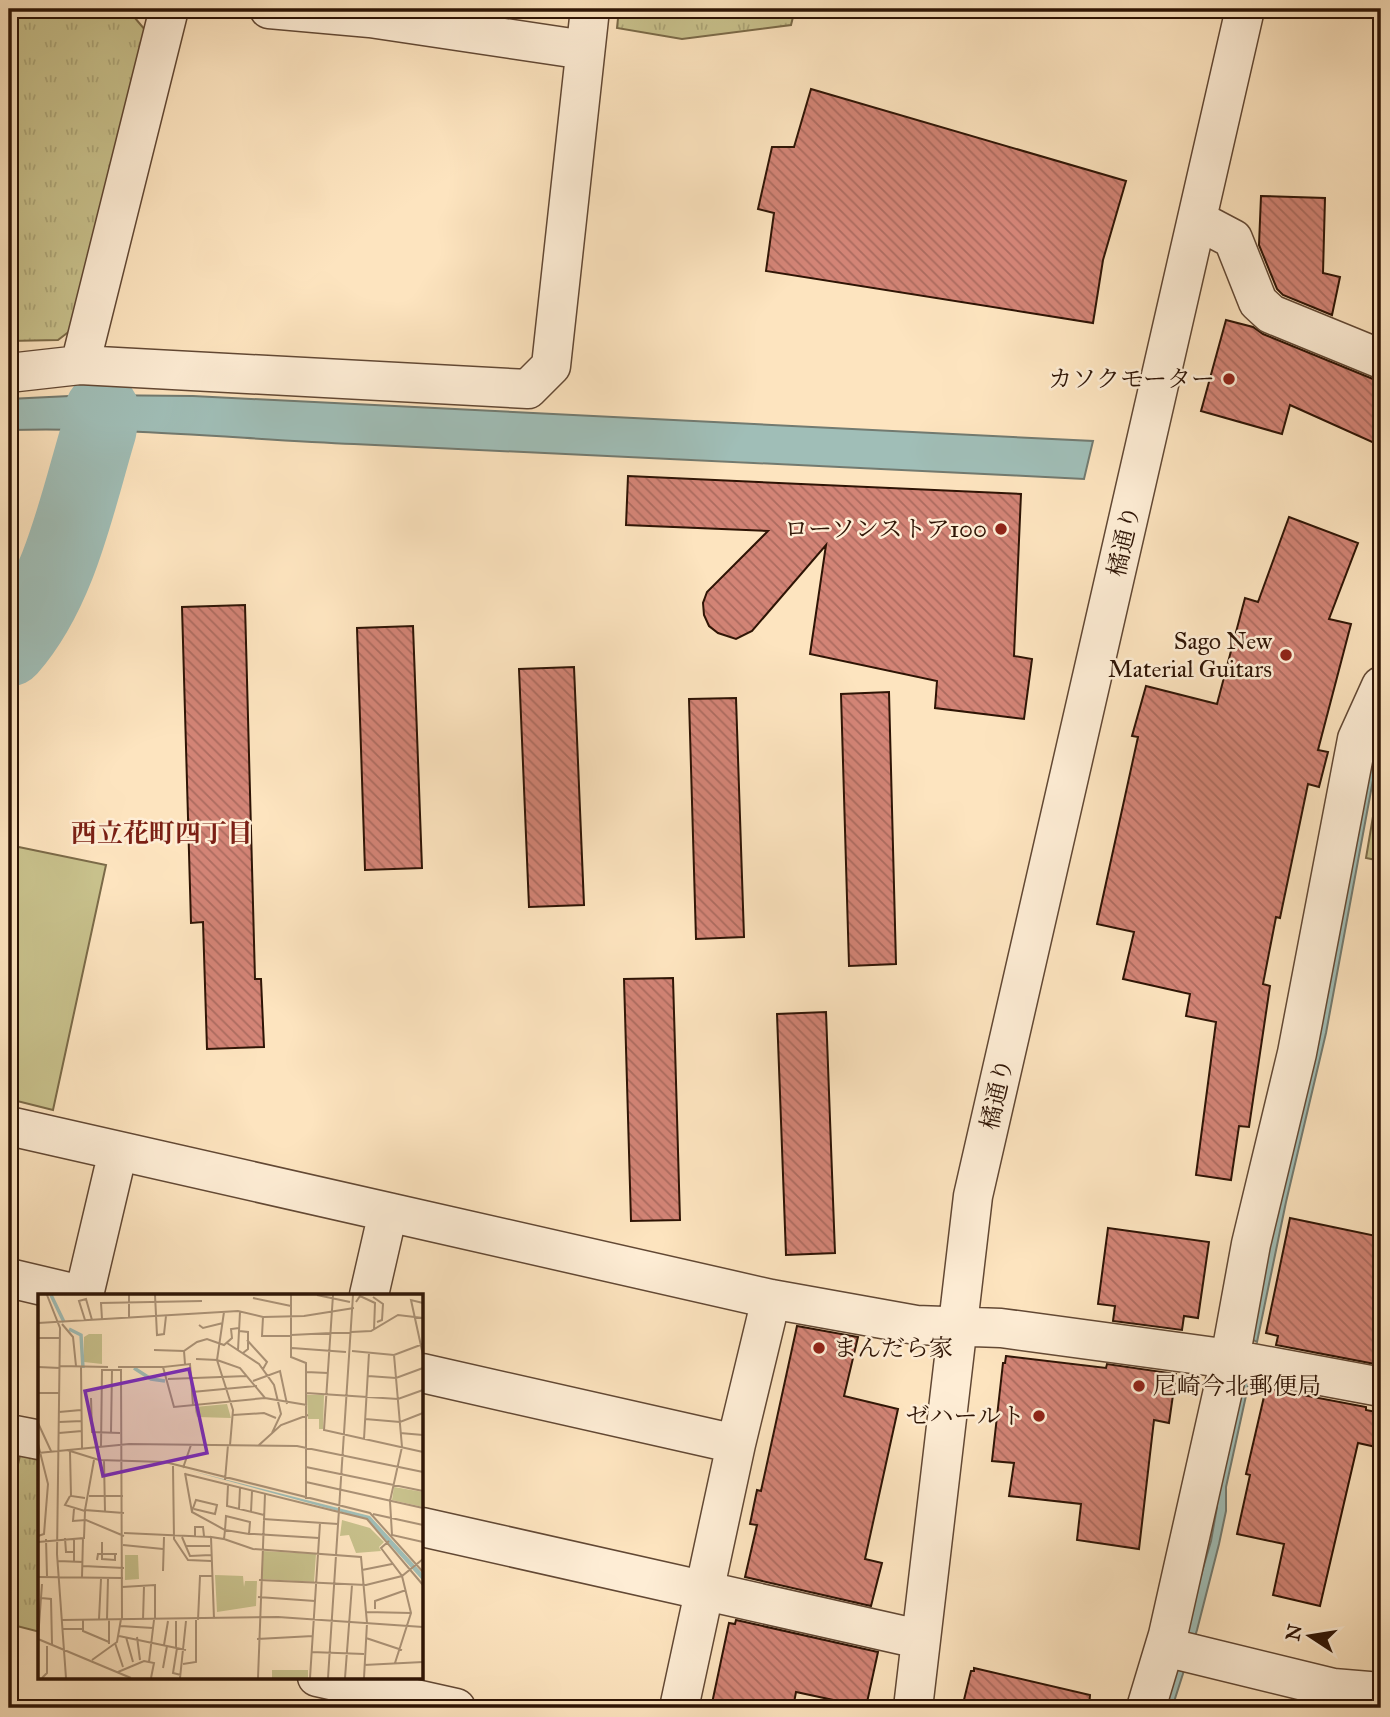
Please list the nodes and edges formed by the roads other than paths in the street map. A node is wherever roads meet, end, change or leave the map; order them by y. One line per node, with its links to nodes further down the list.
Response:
1 (169, 9): 9 (street)
2 (269, 9): 5 (street)
3 (590, 9): 6 (street)
4 (1245, 9): 7 (street)
5 (371, 13): 6 (street)
6 (585, 50): 9 (street)
7 (1197, 220): 8 (street); 20 (street, 橘通り)
8 (1381, 359)
9 (80, 365): 10 (street)
10 (9, 373)
11 (1381, 686): 21 (street)
12 (9, 1126): 13 (street)
13 (118, 1151): 14 (street); 17 (street)
14 (388, 1212): 18 (street); 19 (street)
15 (9, 1278): 16 (street)
16 (78, 1294)
17 (82, 1294)
18 (369, 1294)
19 (771, 1299): 20 (street); 26 (street)
20 (957, 1326): 21 (street); 29 (street, 橘通り)
21 (1230, 1359): 23 (street); 30 (street)
22 (424, 1373): 26 (street)
23 (1381, 1387)
24 (9, 1434): 25 (street)
25 (38, 1440)
26 (736, 1444): 28 (street)
27 (424, 1527): 28 (street)
28 (705, 1591): 29 (street); 34 (street)
29 (919, 1639): 35 (street, 橘通り)
30 (1178, 1651): 32 (street); 36 (street)
31 (321, 1678): 33 (street)
32 (1381, 1692)
33 (456, 1708)
34 (680, 1708)
35 (913, 1708)
36 (1146, 1708)

